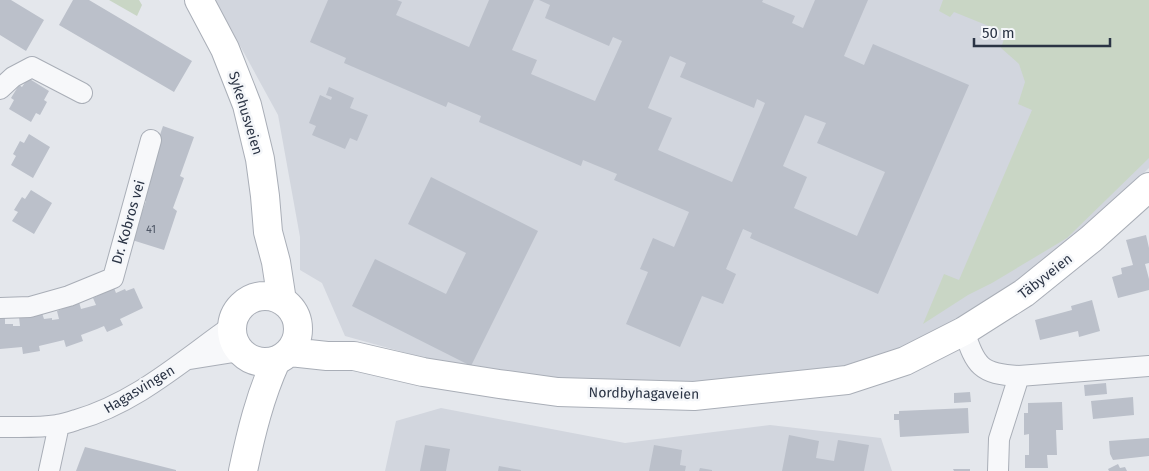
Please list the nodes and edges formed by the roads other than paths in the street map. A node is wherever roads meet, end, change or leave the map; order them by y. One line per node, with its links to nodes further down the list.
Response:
1 (199, 0): 6 (street, Sykehusveien)
2 (0, 89): 3 (street)
3 (82, 93)
4 (151, 140): 9 (street, Dr. Kobros vei)
5 (1149, 187): 11 (street, Täbyveien)
6 (268, 232): 7 (street, Sykehusveien); 8 (street, Sykehusveien)
7 (253, 299): 8 (street); 12 (street)
8 (282, 300): 10 (street)
9 (0, 308)
10 (298, 326): 14 (street); 15 (street, Nordbyhagaveien)
11 (964, 331): 13 (street, Täbyveien); 17 (street)
12 (240, 345): 14 (street); 18 (street, Hagasvingen); 20 (street)
13 (930, 348): 15 (street, Nordbyhagaveien)
14 (283, 356): 15 (street, Nordbyhagaveien); 20 (street)
15 (354, 356)
16 (1149, 366): 17 (street)
17 (1019, 376): 23 (street)
18 (59, 425): 19 (street, Hagasvingen); 21 (street)
19 (0, 427)
20 (250, 434): 22 (street)
21 (49, 471)
22 (243, 471)
23 (998, 471)

